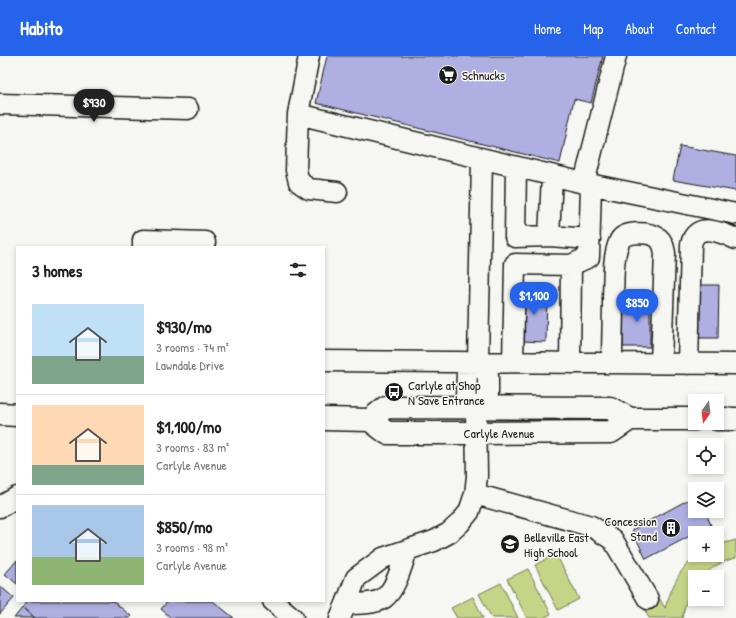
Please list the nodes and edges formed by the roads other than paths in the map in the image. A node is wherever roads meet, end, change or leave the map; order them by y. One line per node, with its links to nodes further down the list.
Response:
1 (309, 56): 5 (street)
2 (616, 56): 9 (street)
3 (0, 104): 4 (street)
4 (188, 109)
5 (298, 114): 6 (street); 10 (street)
6 (482, 159): 7 (street); 19 (street)
7 (516, 167): 8 (street); 12 (street)
8 (552, 176): 9 (street); 12 (street)
9 (588, 184): 11 (street); 13 (street)
10 (337, 192)
11 (736, 214)
12 (549, 236): 13 (street)
13 (590, 239): 17 (street)
14 (734, 239): 24 (street)
15 (143, 246): 16 (street)
16 (204, 246)
17 (571, 265): 20 (street); 21 (street)
18 (325, 361): 19 (street)
19 (478, 361): 20 (street); 26 (street)
20 (513, 362): 21 (street)
21 (570, 363): 22 (street)
22 (612, 363): 23 (street); 23 (street)
23 (661, 364): 24 (street)
24 (688, 364): 25 (street)
25 (736, 364)
26 (476, 408): 30 (main road, Carlyle Avenue); 34 (main road, Carlyle Avenue); 35 (street)
27 (0, 414): 28 (main road)
28 (16, 414)
29 (325, 419): 34 (main road)
30 (630, 419): 31 (main road, Carlyle Avenue); 35 (main road, Carlyle Avenue)
31 (688, 419)
32 (724, 419): 33 (main road)
33 (736, 419)
34 (370, 420): 35 (main road, Carlyle Avenue)
35 (476, 433): 36 (street)
36 (475, 494): 39 (street); 40 (street)
37 (16, 498): 38 (street)
38 (0, 507)
39 (407, 550): 42 (street); 42 (street)
40 (648, 599)
41 (274, 602): 43 (street)
42 (343, 611)
43 (293, 618)

